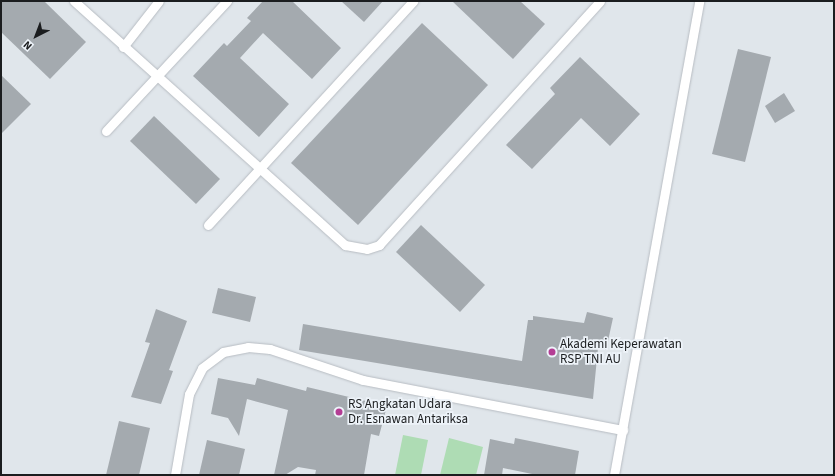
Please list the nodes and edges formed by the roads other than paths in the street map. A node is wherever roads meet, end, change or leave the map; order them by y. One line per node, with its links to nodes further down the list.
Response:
1 (74, 1): 7 (lane)
2 (159, 1): 7 (lane)
3 (227, 1): 8 (lane)
4 (412, 1): 10 (lane)
5 (600, 1): 10 (lane)
6 (699, 1): 12 (lane)
7 (123, 47): 8 (lane)
8 (156, 77): 9 (lane); 10 (lane)
9 (106, 131)
10 (259, 170): 11 (lane)
11 (208, 225)
12 (623, 430): 13 (lane); 14 (lane)
13 (175, 475)
14 (614, 475)

